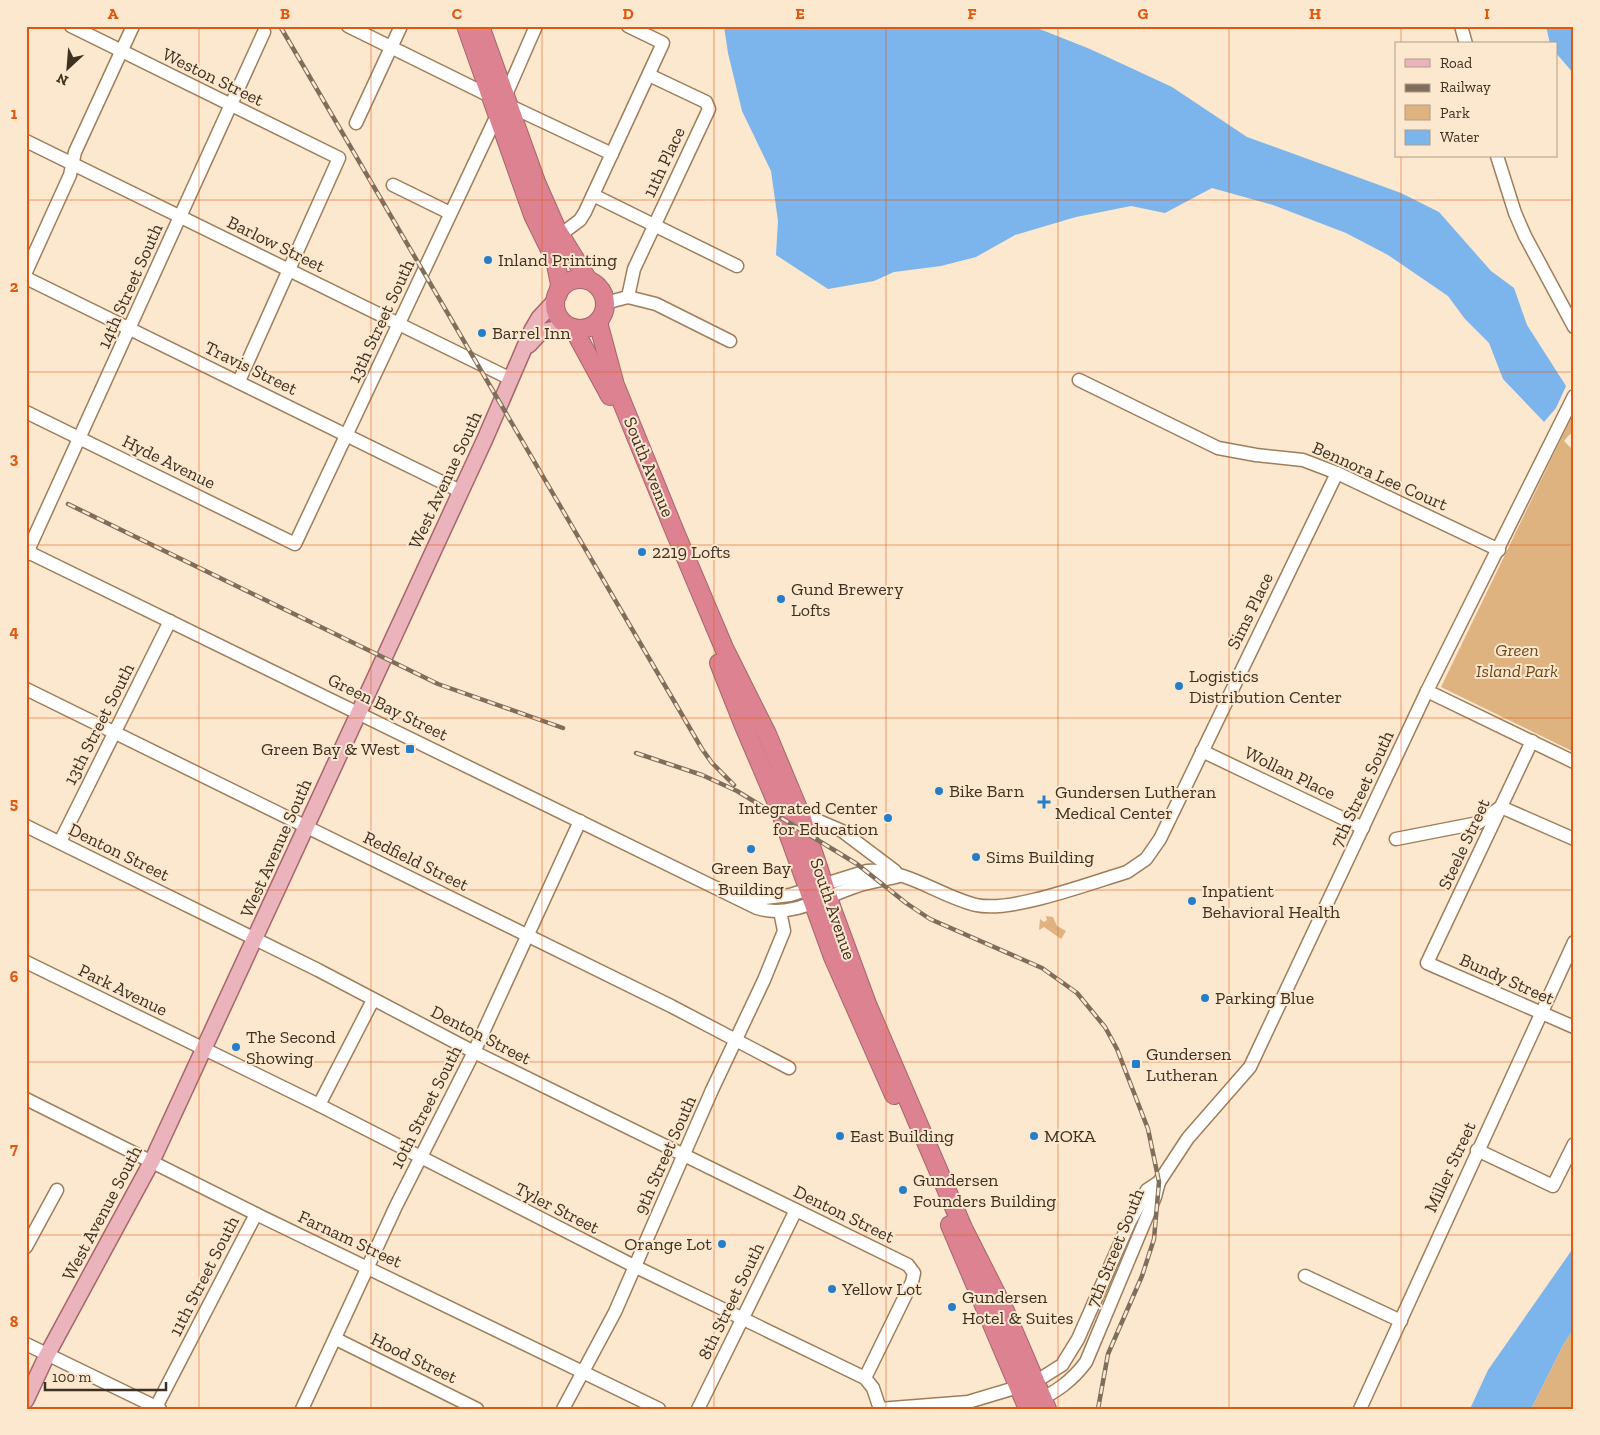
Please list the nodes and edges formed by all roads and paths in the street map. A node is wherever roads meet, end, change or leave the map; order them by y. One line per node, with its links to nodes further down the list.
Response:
1 (71, 26): 13 (street, Weston Street)
2 (133, 26): 13 (street)
3 (348, 26): 12 (street)
4 (401, 26): 12 (street)
5 (466, 26): 15 (highway, South Avenue)
6 (480, 26): 15 (highway, South Avenue)
7 (536, 26): 15 (street, 13th Street South)
8 (628, 26): 14 (street)
9 (1461, 26): 11 (street)
10 (264, 32): 16 (street, 14th Street South)
11 (1465, 42)
12 (391, 48): 15 (street); 17 (street)
13 (122, 51): 16 (street, Weston Street); 21 (street)
14 (649, 75): 19 (street); 26 (street, 11th Place)
15 (500, 103): 19 (street); 24 (street, 13th Street South); 27 (highway, South Avenue); 33 (highway, South Avenue)
16 (230, 104): 25 (street, 14th Street South); 29 (street, Weston Street)
17 (356, 123)
18 (26, 141): 21 (street, Barlow Street)
19 (612, 154): 23 (street)
20 (1499, 158): 39 (street)
21 (72, 164): 25 (street, Barlow Street); 30 (street)
22 (393, 185): 24 (street)
23 (593, 195): 26 (street); 27 (street)
24 (450, 213): 37 (street, 13th Street South)
25 (180, 217): 29 (street, Barlow Street); 40 (street, 14th Street South)
26 (654, 225): 28 (street); 34 (street, 11th Place)
27 (560, 235): 32 (highway, South Avenue)
28 (737, 266)
29 (290, 270): 37 (street, Barlow Street); 45 (street)
30 (26, 272)
31 (26, 278): 40 (street, Travis Street)
32 (588, 280): 33 (highway); 35 (highway, South Avenue)
33 (557, 297): 38 (highway, South Avenue); 42 (main road, West Avenue South)
34 (628, 297): 35 (street); 41 (street)
35 (605, 303): 36 (highway)
36 (598, 322): 38 (highway); 64 (highway, South Avenue)
37 (400, 324): 43 (street, Barlow Street); 48 (street, 13th Street South)
38 (570, 327): 42 (main road, West Avenue South); 73 (highway, South Avenue)
39 (1574, 327)
40 (129, 330): 45 (street, Travis Street); 49 (street, 14th Street South)
41 (730, 341)
42 (525, 350): 43 (main road, West Avenue South)
43 (512, 379): 51 (main road, West Avenue South)
44 (1079, 380): 50 (street, Bennora Lee Court)
45 (239, 381): 48 (street, Travis Street)
46 (1574, 396): 53 (street, 7th Street South)
47 (26, 412): 49 (street, Hyde Avenue)
48 (347, 435): 51 (street, Travis Street); 52 (street, 13th Street South)
49 (80, 438): 52 (street, Hyde Avenue); 54 (street, 14th Street South)
50 (1337, 472): 53 (street, Bennora Lee Court); 61 (street, Sims Place)
51 (460, 491): 58 (main road, West Avenue South)
52 (295, 544)
53 (1499, 550): 57 (street, 7th Street South)
54 (27, 552): 55 (street, Green Bay Street)
55 (170, 621): 58 (street, Green Bay Street); 59 (street, 13th Street South)
56 (26, 689): 59 (street, Redfield Street)
57 (1427, 690): 60 (street); 68 (street, 7th Street South)
58 (359, 712): 65 (street, Green Bay Street); 67 (main road, West Avenue South)
59 (114, 732): 67 (street, Redfield Street); 71 (street, 13th Street South)
60 (1532, 741): 62 (street); 63 (street, Steele Street)
61 (1202, 751): 68 (street, Wollan Place); 72 (street, Sims Place)
62 (1574, 762)
63 (1501, 807): 69 (street); 70 (street); 80 (street, Steele Street)
64 (800, 813): 72 (street, Sims Place); 73 (highway, South Avenue)
65 (580, 821): 74 (street, Green Bay Street); 76 (street, 10th Street South)
66 (26, 826): 71 (street, Denton Street)
67 (306, 827): 76 (street, Redfield Street); 77 (main road, West Avenue South)
68 (1363, 828): 95 (street, 7th Street South)
69 (1396, 839)
70 (1574, 839)
71 (60, 842): 77 (street, Denton Street)
72 (903, 877): 73 (street)
73 (818, 894): 74 (street, Green Bay Street); 75 (street, Green Bay Street); 110 (highway, South Avenue); 112 (highway, South Avenue)
74 (734, 896): 75 (street, Green Bay Street)
75 (780, 911): 84 (street, 9th Street South)
76 (527, 935): 84 (street, Redfield Street); 86 (street, 10th Street South)
77 (256, 939): 81 (street, Denton Street); 85 (main road, West Avenue South)
78 (1574, 942): 82 (street, Miller Street)
79 (26, 962): 85 (street, Park Avenue)
80 (1427, 963): 82 (street, Bundy Street)
81 (373, 1000): 86 (street, Denton Street); 89 (street)
82 (1541, 1014): 83 (street, Bundy Street); 91 (street, Miller Street)
83 (1574, 1028)
84 (736, 1039): 87 (street, Redfield Street); 92 (street, 9th Street South)
85 (204, 1050): 89 (street, Tyler Street); 94 (main road, West Avenue South)
86 (474, 1052): 92 (street, Denton Street); 93 (street, 10th Street South)
87 (789, 1068)
88 (26, 1099): 94 (street, Farnam Street)
89 (319, 1105): 93 (street, Tyler Street)
90 (1574, 1144): 91 (street)
91 (1477, 1150): 104 (street, Miller Street)
92 (684, 1156): 97 (street, Denton Street); 101 (street, 9th Street South)
93 (419, 1158): 100 (street, 10th Street South); 101 (street, Tyler Street)
94 (152, 1161): 98 (street, Farnam Street); 107 (main road, West Avenue South)
95 (1159, 1182): 110 (street, 7th Street South); 114 (street, 7th Street South)
96 (57, 1190): 99 (street)
97 (796, 1210): 103 (street, 8th Street South); 109 (street, Denton Street)
98 (256, 1214): 100 (street, Farnam Street); 115 (street, 11th Street South)
99 (26, 1247)
100 (368, 1266): 105 (street, 10th Street South); 108 (street, Farnam Street)
101 (634, 1266): 103 (street, Tyler Street); 108 (street, 9th Street South)
102 (1305, 1276): 104 (street)
103 (742, 1317): 109 (street, Tyler Street); 121 (street, 8th Street South)
104 (1401, 1321): 123 (street, Miller Street)
105 (336, 1339): 117 (street, 10th Street South); 118 (street, Hood Street)
106 (26, 1344): 107 (street)
107 (48, 1355): 111 (main road, West Avenue South); 113 (main road, West Avenue South); 115 (street)
108 (584, 1372): 119 (street, 9th Street South); 120 (street, Farnam Street)
109 (865, 1378): 122 (street)
110 (1035, 1382): 112 (street, 7th Street South); 114 (highway, South Avenue)
111 (26, 1386)
112 (1018, 1388): 116 (highway, South Avenue); 122 (street, 7th Street South)
113 (26, 1400)
114 (1045, 1404): 116 (street, 7th Street South)
115 (157, 1408)
116 (1025, 1408)
117 (302, 1409)
118 (477, 1409)
119 (563, 1409)
120 (659, 1409)
121 (698, 1409)
122 (880, 1409)
123 (1360, 1409)

